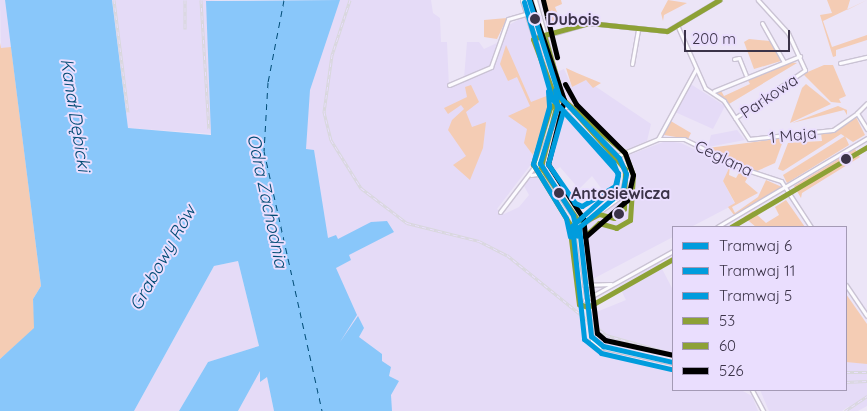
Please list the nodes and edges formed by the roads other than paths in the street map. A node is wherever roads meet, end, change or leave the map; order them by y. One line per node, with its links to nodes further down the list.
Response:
1 (522, 0): 5 (street)
2 (535, 0): 9 (street)
3 (718, 0): 7 (street)
4 (758, 0): 11 (street, Parkowa)
5 (526, 14): 10 (street); 19 (street)
6 (762, 23): 14 (street)
7 (678, 27): 8 (street); 17 (street, 1 Maja)
8 (638, 29): 9 (street); 16 (street)
9 (544, 35): 10 (street); 22 (street)
10 (533, 39): 24 (street)
11 (800, 56): 14 (street); 25 (street, Parkowa)
12 (867, 57): 15 (street)
13 (734, 59): 18 (street)
14 (784, 62): 18 (street)
15 (840, 63)
16 (632, 64)
17 (696, 69): 25 (street, 1 Maja); 28 (street)
18 (746, 75): 20 (street)
19 (449, 85)
20 (714, 91)
21 (867, 103): 23 (street, 1 Maja)
22 (570, 108): 24 (street); 29 (street)
23 (857, 113): 25 (street, 1 Maja); 26 (street)
24 (556, 114): 30 (street)
25 (735, 118)
26 (867, 129)
27 (867, 138): 33 (street, 1 Maja)
28 (658, 139): 29 (street); 33 (street, Ceglana)
29 (617, 156): 36 (street)
30 (540, 157): 31 (street); 32 (street)
31 (545, 174): 32 (street); 35 (street)
32 (528, 177): 34 (street)
33 (787, 187): 37 (street, 1 Maja); 38 (street)
34 (500, 212)
35 (574, 214): 36 (street); 39 (street)
36 (589, 220): 39 (street)
37 (719, 226)
38 (810, 226)
39 (578, 233): 42 (street)
40 (672, 252): 41 (street)
41 (619, 281): 42 (street); 44 (street)
42 (584, 286): 44 (street)
43 (847, 286): 45 (street)
44 (585, 300): 46 (street)
45 (867, 316)
46 (672, 363)
47 (753, 391): 48 (street)
48 (763, 411)

